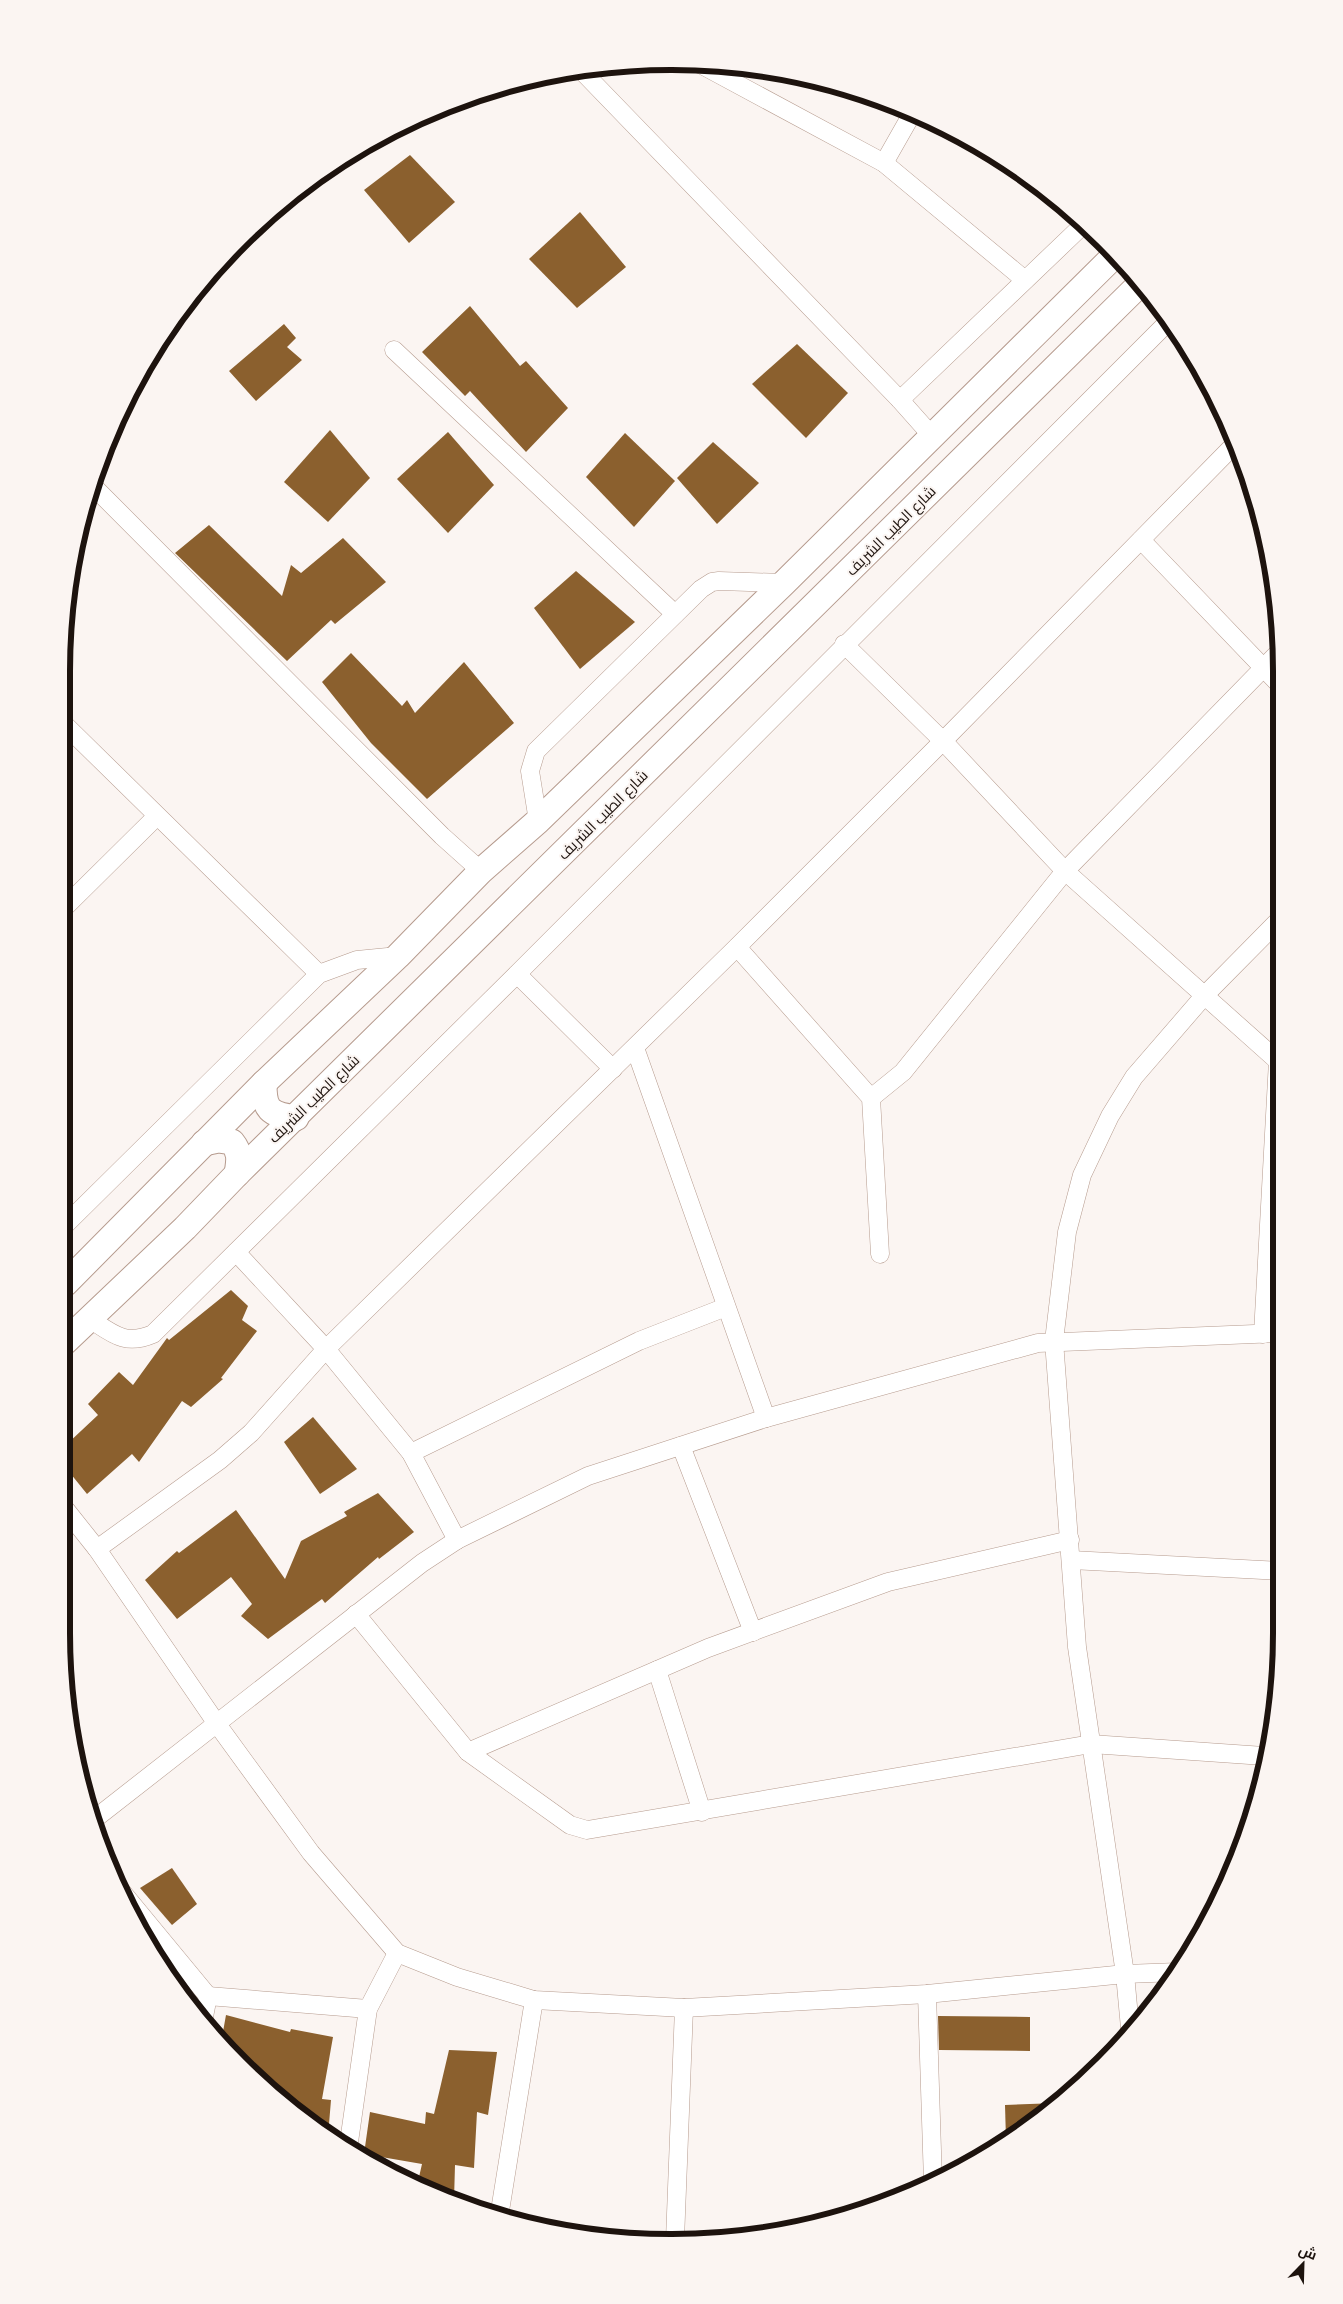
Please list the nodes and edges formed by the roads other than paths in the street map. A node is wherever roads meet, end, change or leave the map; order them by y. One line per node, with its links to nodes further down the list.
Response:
1 (713, 71): 4 (street)
2 (587, 76): 11 (street)
3 (909, 119): 4 (street)
4 (884, 163): 7 (street)
5 (1079, 229): 7 (street)
6 (1110, 260): 12 (main road)
7 (1025, 280): 11 (street)
8 (1135, 289): 40 (main road, شارع الطيب الشريف)
9 (1164, 326): 18 (street)
10 (394, 350): 17 (street)
11 (900, 400): 12 (street)
12 (932, 436): 16 (main road)
13 (1230, 449): 15 (street)
14 (98, 492): 26 (street)
15 (1141, 540): 20 (street); 23 (street)
16 (784, 583): 17 (street); 25 (main road)
17 (675, 614): 25 (street)
18 (844, 644): 23 (street); 33 (street)
19 (1273, 658): 20 (street)
20 (1264, 668): 21 (street); 27 (street)
21 (1273, 678)
22 (70, 730): 24 (street)
23 (943, 741): 27 (street); 30 (street)
24 (157, 816): 28 (street); 32 (street)
25 (538, 821): 26 (main road)
26 (481, 871): 31 (main road)
27 (1065, 871): 34 (street); 39 (street)
28 (70, 902)
29 (1273, 926): 34 (street)
30 (737, 947): 35 (street); 39 (street)
31 (398, 956): 32 (street); 38 (main road)
32 (319, 974): 43 (street)
33 (517, 974): 37 (street); 44 (street)
34 (1204, 996): 36 (street); 52 (street)
35 (635, 1048): 37 (street); 48 (street)
36 (1273, 1057)
37 (613, 1069): 53 (street)
38 (264, 1083): 40 (main road); 41 (main road)
39 (871, 1098): 45 (street)
40 (296, 1118): 42 (main road, شارع الطيب الشريف)
41 (204, 1143): 42 (main road); 46 (main road)
42 (237, 1174): 49 (main road, شارع الطيب الشريف)
43 (70, 1220)
44 (236, 1252): 49 (street); 53 (street)
45 (880, 1254)
46 (70, 1279)
47 (1273, 1294): 50 (street)
48 (726, 1307): 54 (street); 56 (street)
49 (90, 1319): 51 (main road, شارع الطيب الشريف)
50 (1272, 1333): 52 (street)
51 (70, 1337)
52 (1054, 1341): 54 (street); 59 (street)
53 (326, 1349): 56 (street); 60 (street)
54 (766, 1418): 55 (street)
55 (681, 1446): 58 (street); 64 (street)
56 (411, 1453): 58 (street)
57 (70, 1515): 60 (street)
58 (457, 1540): 63 (street)
59 (1070, 1540): 61 (street); 64 (street)
60 (97, 1549): 66 (street)
61 (1071, 1560): 62 (street); 67 (street)
62 (1273, 1571)
63 (356, 1614): 66 (street); 68 (street)
64 (753, 1632): 65 (street)
65 (657, 1670): 68 (street); 70 (street)
66 (217, 1724): 71 (street); 73 (street)
67 (1091, 1744): 69 (street); 70 (street); 75 (street)
68 (468, 1752): 70 (street)
69 (1260, 1756)
70 (702, 1812)
71 (99, 1816)
72 (141, 1914): 77 (street)
73 (397, 1953): 78 (street); 80 (street)
74 (1168, 1972): 75 (street)
75 (1125, 1974): 76 (street); 82 (street)
76 (928, 1994): 79 (street); 84 (street)
77 (208, 1996): 80 (street); 81 (street)
78 (534, 2000): 79 (street); 85 (street)
79 (684, 2008): 86 (street)
80 (368, 2009): 83 (street)
81 (205, 2012)
82 (1129, 2022)
83 (349, 2140)
84 (933, 2174)
85 (500, 2209)
86 (675, 2234)

